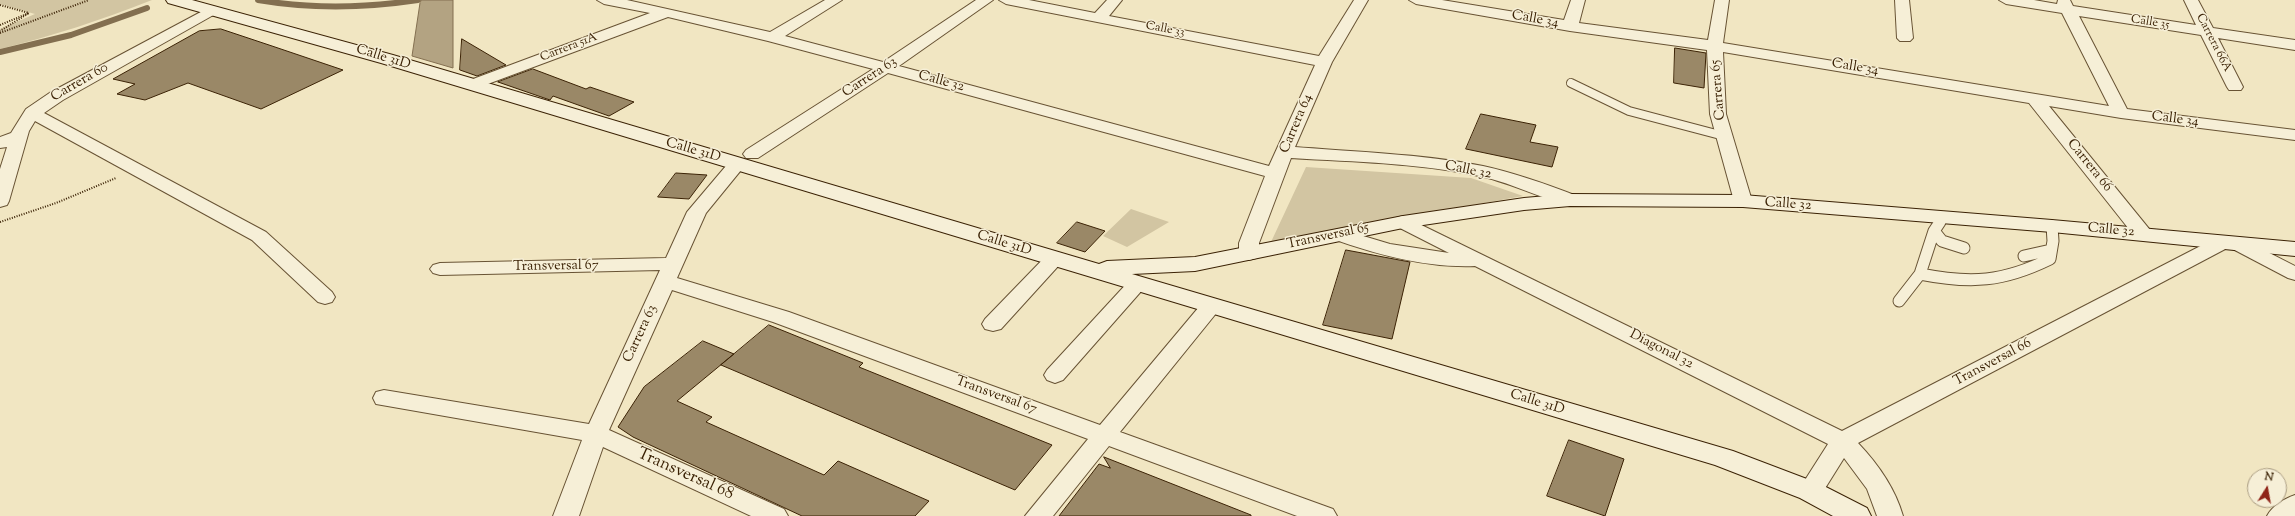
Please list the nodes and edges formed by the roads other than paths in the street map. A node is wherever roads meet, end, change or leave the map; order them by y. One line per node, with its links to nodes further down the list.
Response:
1 (176, 0): 16 (street, Calle 31D)
2 (604, 0): 17 (street, Calle 32)
3 (836, 0): 21 (street)
4 (986, 0): 26 (street, Carrera 63)
5 (1006, 0): 18 (street, Calle 33)
6 (1115, 0): 18 (street)
7 (1361, 0): 25 (street, Carrera 64)
8 (1416, 0): 14 (street, Calle 34)
9 (1578, 0): 19 (street)
10 (1722, 0): 24 (street, Carrera 65)
11 (1902, 0): 22 (street)
12 (2006, 0): 15 (street, Calle 35)
13 (2191, 0): 20 (street, Carrera 66A)
14 (1471, 4): 19 (street, Calle 34)
15 (2066, 5): 20 (street, Calle 35); 31 (street)
16 (212, 10): 28 (street, Calle 31D); 32 (street, Carrera 60)
17 (667, 12): 21 (street, Calle 32); 28 (street, Carrera 51A)
18 (1100, 17): 25 (street, Calle 33)
19 (1570, 26): 24 (street, Calle 34)
20 (2207, 32): 23 (street, Calle 35); 29 (street, Carrera 66A)
21 (772, 37): 26 (street, Calle 32)
22 (1905, 38)
23 (2295, 45)
24 (1715, 46): 30 (street, Calle 34); 36 (street, Carrera 65)
25 (1324, 62): 38 (street, Carrera 64)
26 (887, 68): 39 (street, Carrera 63); 40 (street, Calle 32)
27 (1571, 83): 36 (lane)
28 (471, 85): 39 (street, Calle 31D)
29 (2235, 87)
30 (2034, 98): 31 (street, Calle 34); 47 (street, Carrera 66)
31 (2121, 112): 35 (street, Calle 34)
32 (32, 113): 34 (street, Carrera 60); 63 (street)
33 (0, 132): 34 (street)
34 (19, 134): 37 (street); 42 (street, Carrera 60)
35 (2295, 135)
36 (1724, 136): 43 (street, Carrera 65)
37 (0, 143)
38 (1284, 152): 40 (street, Carrera 64); 41 (street, Calle 32)
39 (745, 159): 55 (street, Calle 31D); 59 (street, Carrera 63)
40 (1277, 174): 53 (street, Carrera 64)
41 (1570, 200): 43 (street, Calle 32); 44 (street, Transversal 65)
42 (0, 201)
43 (1742, 201): 45 (street, Calle 32)
44 (1403, 222): 48 (street, Transversal 65); 56 (street, Diagonal 32)
45 (1939, 224): 46 (street, Calle 32); 50 (lane); 60 (lane)
46 (2052, 226): 47 (street, Calle 32); 52 (lane)
47 (2143, 234): 49 (street, Calle 32)
48 (1340, 235): 53 (street, Transversal 65); 56 (street, Diagonal 32)
49 (2230, 243): 51 (street, Calle 32); 61 (street); 71 (street, Transversal 66)
50 (1964, 248)
51 (2295, 249)
52 (2052, 250): 54 (lane); 60 (lane)
53 (1248, 254): 58 (street, Transversal 65)
54 (2024, 256)
55 (1054, 259): 58 (street, Calle 31D); 66 (street)
56 (1480, 260): 71 (street, Diagonal 32)
57 (440, 269): 59 (street, Transversal 67)
58 (1086, 269): 62 (street, Calle 31D)
59 (669, 272): 69 (street, Carrera 63); 70 (street, Transversal 67)
60 (1920, 274): 64 (lane)
61 (2295, 274)
62 (1137, 284): 65 (street, Calle 31D); 67 (street)
63 (325, 298)
64 (1899, 301)
65 (1211, 306): 70 (street); 72 (street, Calle 31D)
66 (993, 324)
67 (1055, 375)
68 (384, 398): 69 (street, Transversal 68)
69 (596, 434): 74 (street, Carrera 63); 75 (street, Transversal 68)
70 (1104, 436): 76 (street); 77 (street, Transversal 67)
71 (1842, 441): 72 (street); 79 (street)
72 (1810, 491): 78 (street, Calle 31D)
73 (2295, 505): 80 (street)
74 (566, 516)
75 (775, 516)
76 (1038, 516)
77 (1324, 516)
78 (1857, 516)
79 (1890, 516)
80 (2280, 516)

